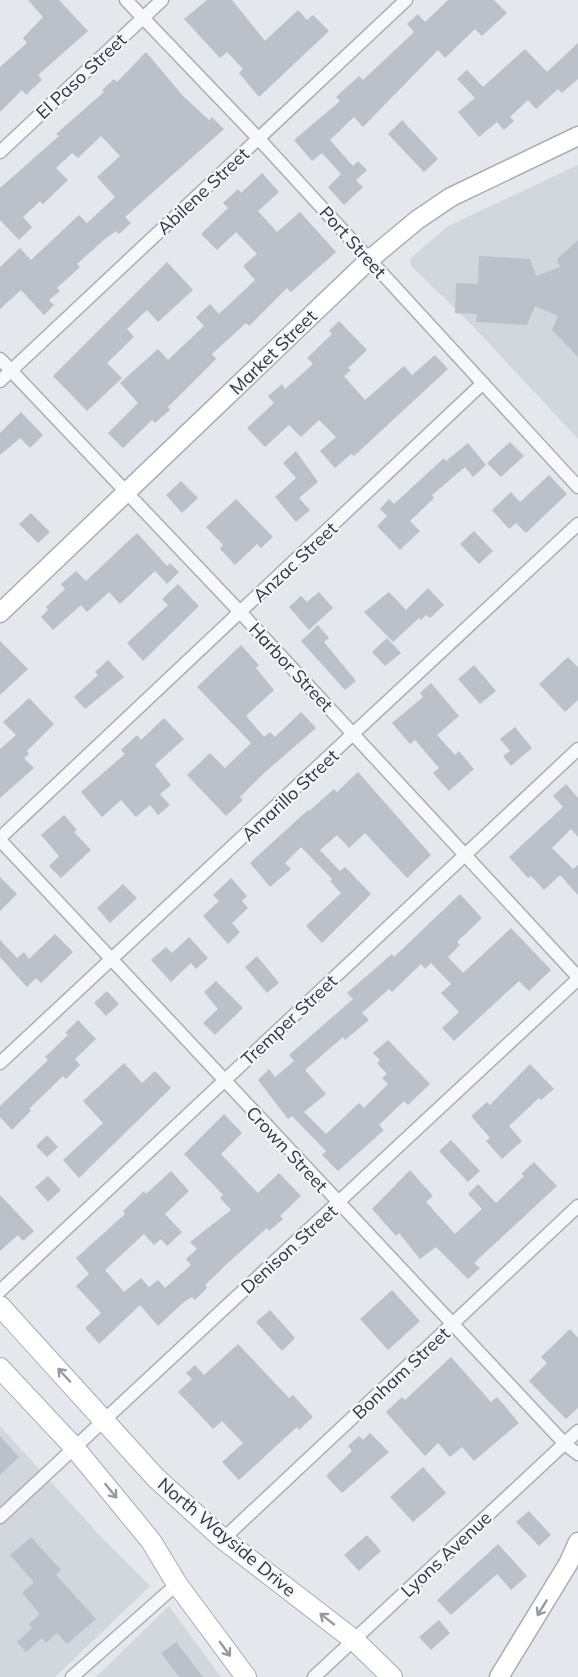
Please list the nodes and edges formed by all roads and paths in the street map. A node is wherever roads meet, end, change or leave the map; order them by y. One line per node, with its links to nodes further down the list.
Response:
1 (126, 0): 4 (street, Port Street)
2 (162, 0): 4 (street, El Paso Street)
3 (406, 0): 6 (street, Abilene Street)
4 (143, 18): 6 (street, Port Street); 7 (street, El Paso Street)
5 (578, 136): 8 (street, Market Street)
6 (258, 138): 8 (street, Port Street); 10 (street, Abilene Street)
7 (0, 152)
8 (369, 260): 12 (street, Port Street); 14 (street, Market Street)
9 (0, 360): 10 (street, Harbor Street)
10 (11, 371): 11 (street, Abilene Street); 14 (street, Harbor Street)
11 (0, 381)
12 (483, 383): 13 (street, Port Street); 17 (street, Anzac Street)
13 (578, 487)
14 (126, 494): 16 (street, Market Street); 17 (street, Harbor Street)
15 (578, 524): 18 (street, Amarillo Street)
16 (0, 613)
17 (241, 613): 18 (street, Harbor Street); 20 (street, Anzac Street)
18 (354, 736): 21 (street, Harbor Street); 22 (street, Amarillo Street)
19 (578, 749): 21 (street, Tremper Street)
20 (0, 839): 22 (street, Crown Street)
21 (465, 854): 23 (street, Harbor Street); 25 (street, Tremper Street)
22 (113, 960): 24 (street, Amarillo Street); 25 (street, Crown Street)
23 (578, 978): 26 (street, Denison Street)
24 (0, 1064)
25 (224, 1081): 26 (street, Crown Street); 28 (street, Tremper Street)
26 (339, 1204): 30 (street, Crown Street); 32 (street, Denison Street)
27 (578, 1206): 30 (street, Bonham Street)
28 (0, 1291)
29 (0, 1306): 32 (main road, North Wayside Drive, one-way to 29)
30 (453, 1325): 34 (street, Crown Street); 38 (street, Bonham Street)
31 (0, 1368): 35 (main road)
32 (104, 1418): 35 (street, Denison Street); 38 (main road, North Wayside Drive)
33 (578, 1431): 34 (street, Lyons Avenue)
34 (565, 1444): 36 (street, Crown Street); 41 (street, Lyons Avenue)
35 (73, 1446): 37 (street, Denison Street); 40 (main road, one-way to 40)
36 (578, 1454)
37 (0, 1517)
38 (223, 1539): 41 (main road, North Wayside Drive, one-way to 38)
39 (578, 1542): 46 (street, one-way to 46)
40 (177, 1584): 43 (street); 44 (main road, one-way to 44)
41 (354, 1640): 42 (main road, North Wayside Drive); 45 (street, Lyons Avenue)
42 (391, 1675)
43 (72, 1677)
44 (246, 1677)
45 (314, 1677)
46 (499, 1677)

